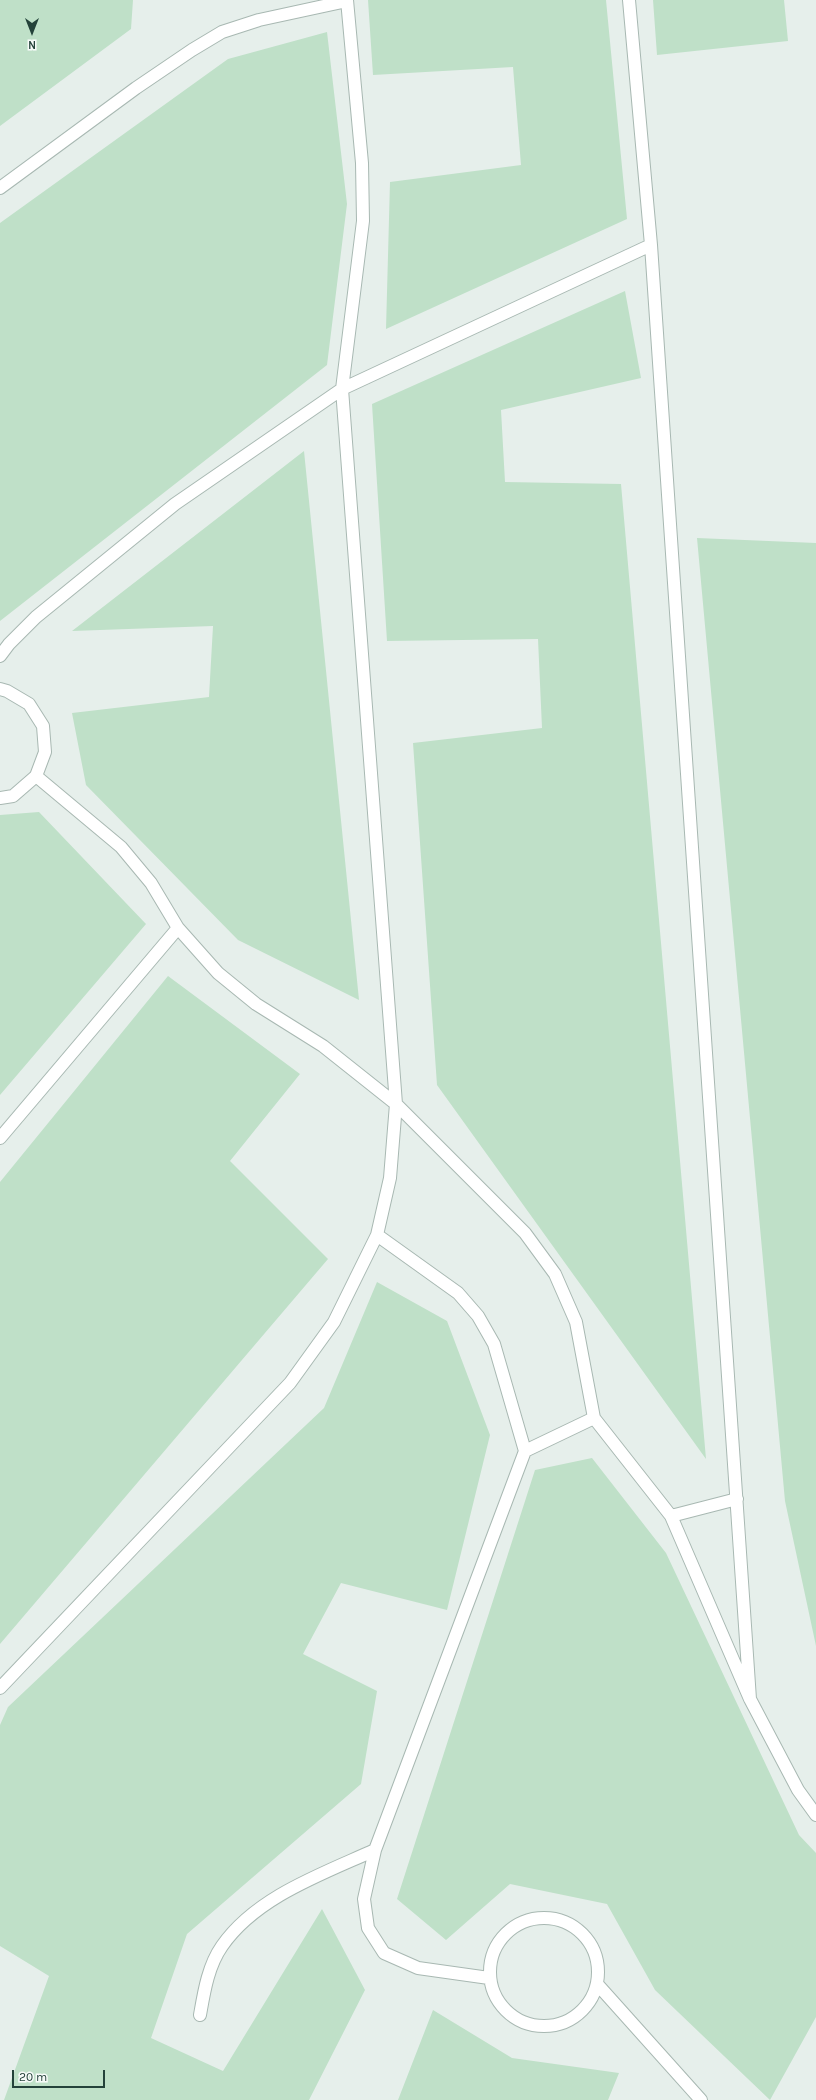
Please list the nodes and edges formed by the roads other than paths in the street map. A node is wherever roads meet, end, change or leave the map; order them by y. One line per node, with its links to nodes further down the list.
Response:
1 (347, 0): 3 (street); 5 (street)
2 (629, 0): 4 (street)
3 (0, 188)
4 (651, 245): 5 (street); 16 (street)
5 (342, 389): 6 (street); 11 (street)
6 (0, 656)
7 (0, 689): 8 (street)
8 (36, 776): 9 (street); 10 (street)
9 (0, 798)
10 (178, 928): 11 (street); 12 (street)
11 (396, 1104): 13 (street); 14 (street)
12 (0, 1138)
13 (377, 1235): 15 (street); 18 (street)
14 (594, 1418): 15 (street); 17 (street)
15 (525, 1451): 21 (street)
16 (737, 1499): 17 (street); 19 (street)
17 (671, 1516): 19 (street)
18 (0, 1688)
19 (750, 1699): 20 (street)
20 (816, 1814)
21 (375, 1850): 22 (street); 24 (street)
22 (489, 1978): 23 (street); 23 (street)
23 (598, 1985): 25 (street)
24 (200, 2015)
25 (701, 2100)

